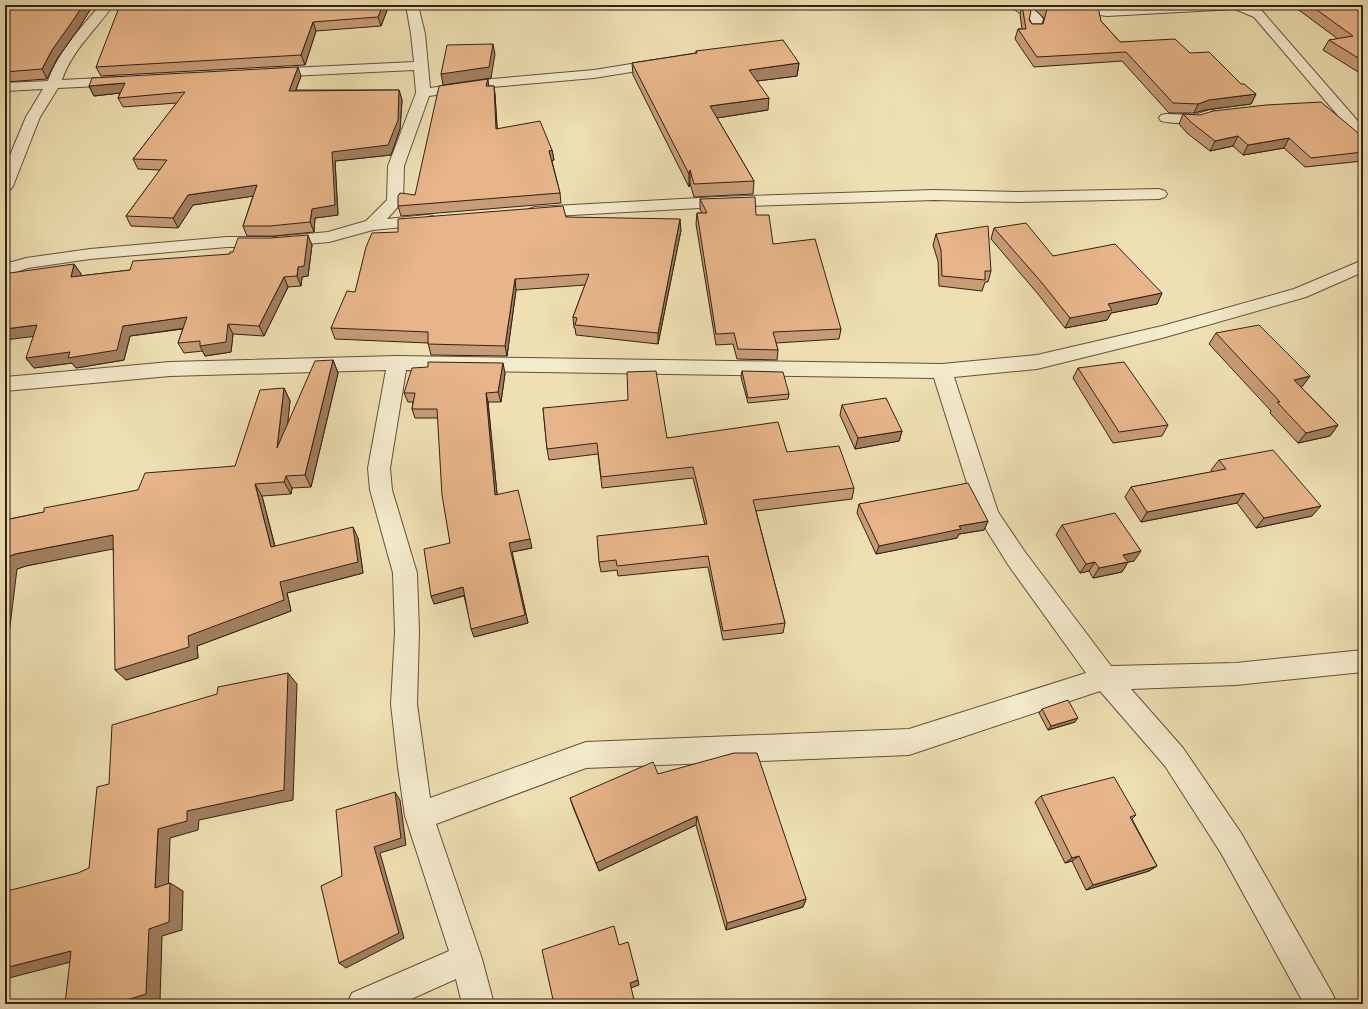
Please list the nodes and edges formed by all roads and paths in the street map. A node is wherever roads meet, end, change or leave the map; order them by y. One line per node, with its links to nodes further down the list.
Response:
1 (107, 5): 10 (street)
2 (412, 5): 7 (street)
3 (1014, 5): 5 (street)
4 (1052, 5): 13 (street)
5 (1034, 29)
6 (674, 61): 12 (street)
7 (421, 66): 8 (street); 12 (street)
8 (256, 73)
9 (132, 80): 10 (street)
10 (52, 85): 11 (street); 18 (street)
11 (5, 87)
12 (423, 93): 22 (street)
13 (1332, 100): 14 (street); 17 (street)
14 (1317, 102)
15 (1227, 112): 16 (street)
16 (1166, 118)
17 (1363, 136)
18 (5, 186)
19 (1159, 194): 20 (street)
20 (519, 214)
21 (442, 219): 22 (street)
22 (372, 225): 24 (street)
23 (1363, 265): 26 (street)
24 (5, 270)
25 (397, 363): 26 (street); 27 (street); 30 (street)
26 (942, 371): 29 (street)
27 (5, 384)
28 (1363, 661): 29 (street)
29 (1105, 678): 30 (street); 34 (street)
30 (419, 816): 31 (street)
31 (466, 959): 32 (street); 33 (street)
32 (363, 1004)
33 (478, 1004)
34 (1321, 1004)

